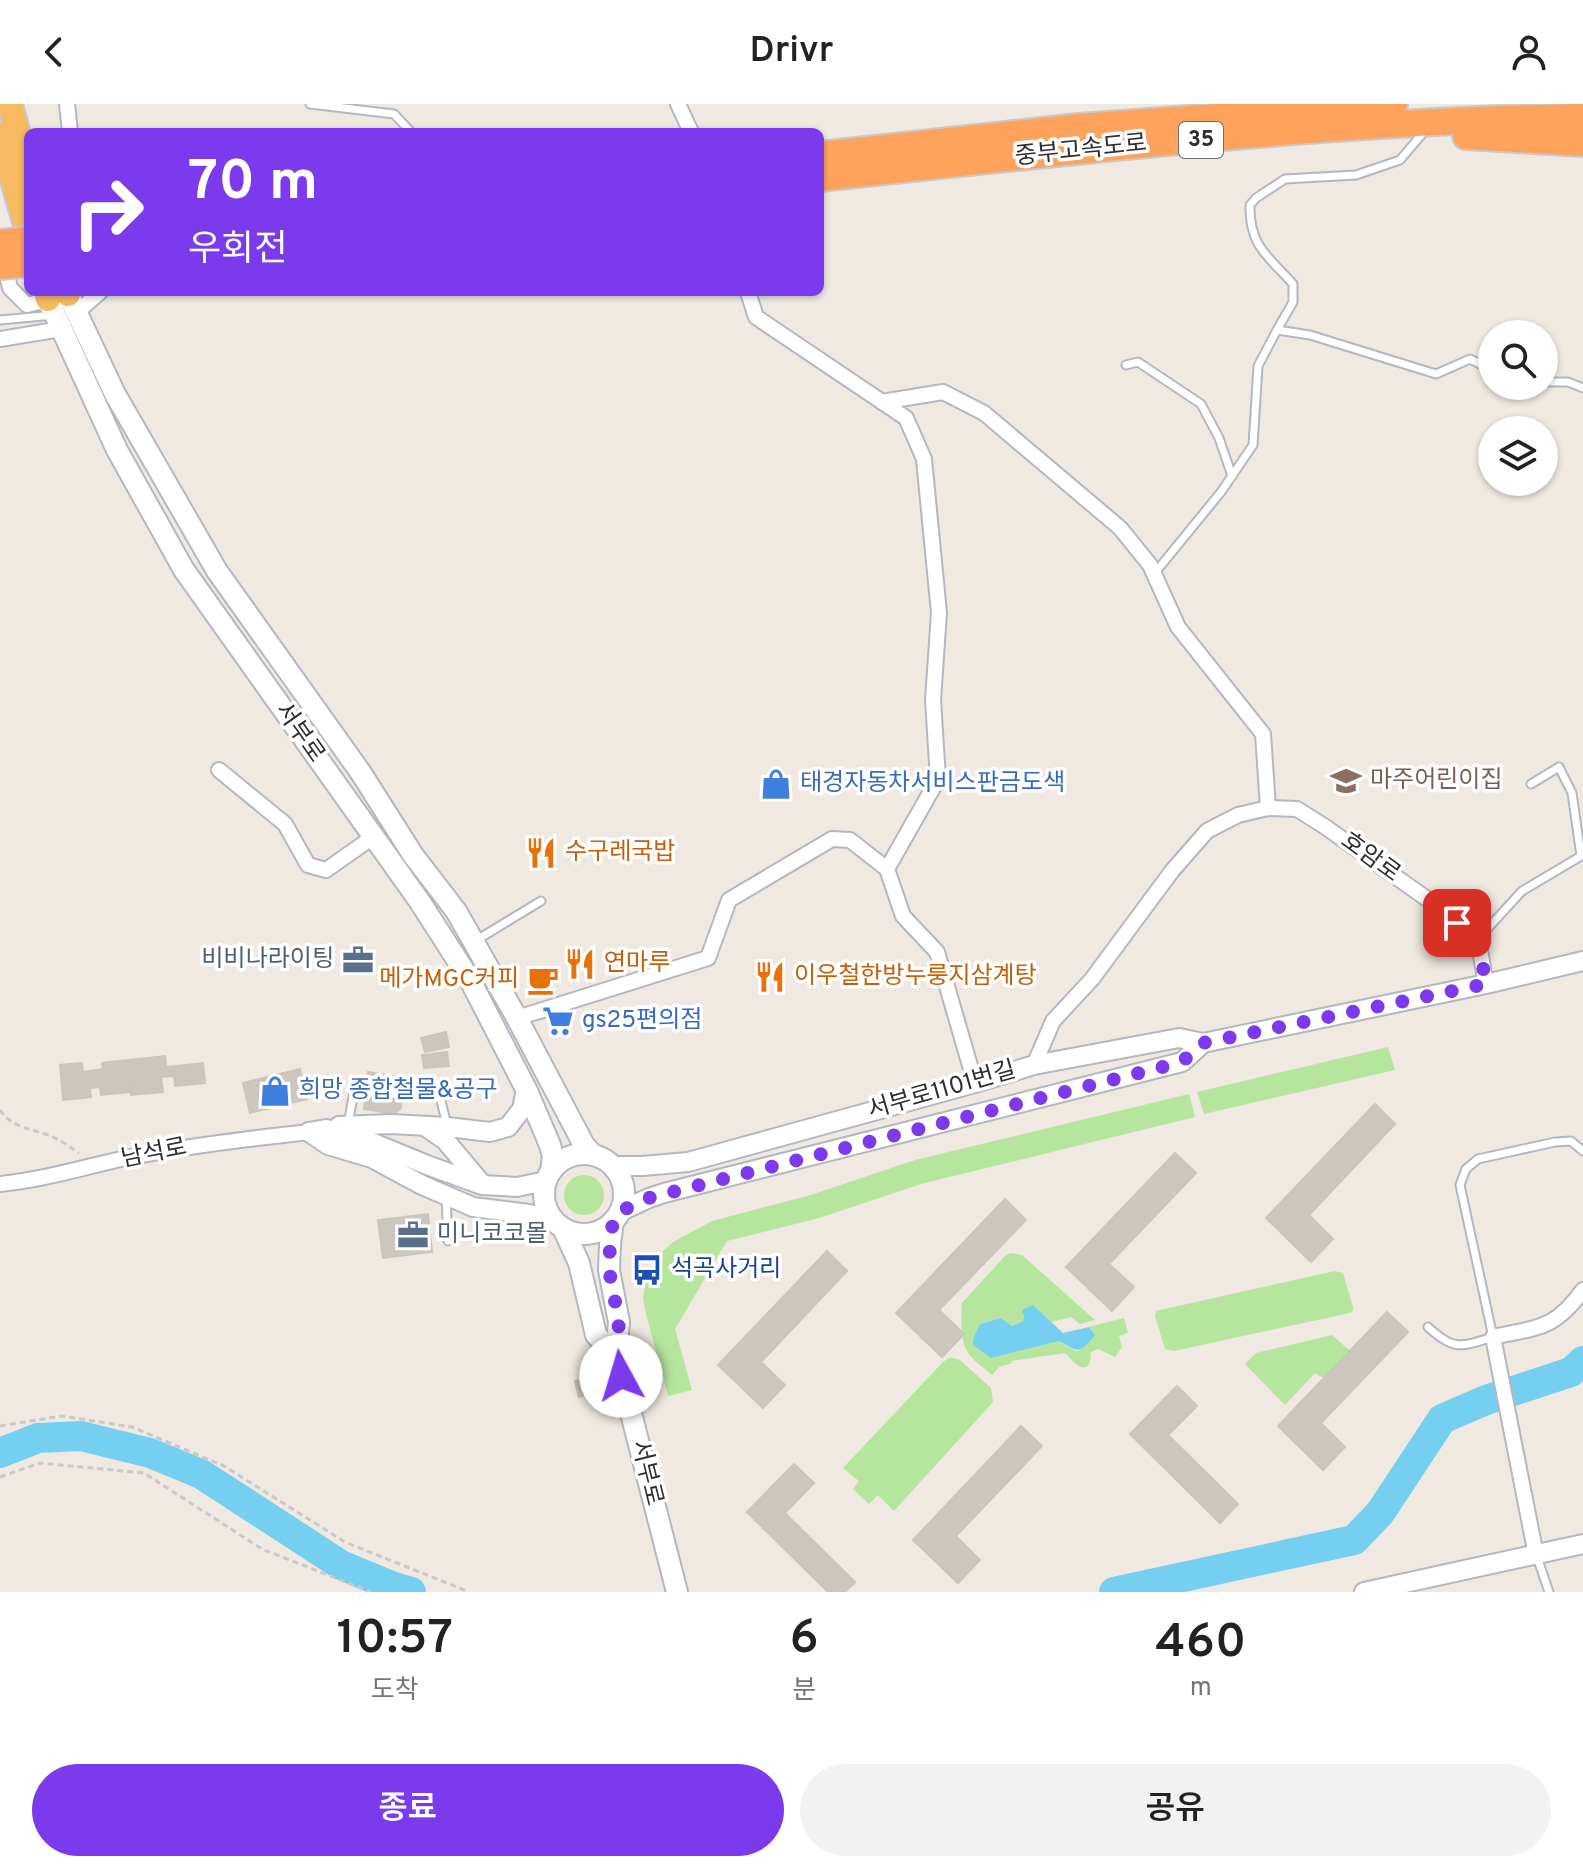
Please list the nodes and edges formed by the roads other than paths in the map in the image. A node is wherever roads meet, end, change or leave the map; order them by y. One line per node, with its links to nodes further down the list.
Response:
1 (10, 104): 15 (highway)
2 (67, 104): 8 (street)
3 (310, 104): 9 (lane)
4 (678, 104): 10 (street)
5 (1394, 104): 6 (highway, 중부고속도로 / 35)
6 (1353, 112): 7 (highway, 중부고속도로 / 35); 11 (highway); 14 (highway, 중부고속도로 / 35); 16 (highway, 중부고속도로 / 35)
7 (1583, 117)
8 (70, 128)
9 (407, 128)
10 (689, 128)
11 (1423, 133): 13 (highway); 26 (lane)
12 (0, 136): 17 (highway)
13 (1583, 143)
14 (824, 155)
15 (24, 158)
16 (824, 178)
17 (24, 218)
18 (24, 240): 19 (highway, bridge)
19 (0, 242): 23 (street)
20 (24, 263): 21 (highway, bridge)
21 (0, 266)
22 (749, 296): 32 (street)
23 (61, 298): 24 (lane); 25 (main road, 서부로); 43 (main road, 서부로)
24 (0, 320)
25 (61, 329): 27 (street); 39 (main road, 서부로)
26 (1277, 330): 28 (lane); 33 (lane)
27 (0, 339)
28 (1478, 363)
29 (1126, 365): 33 (lane)
30 (1558, 382): 31 (lane)
31 (1583, 388)
32 (882, 402): 34 (street); 40 (street)
33 (1232, 476): 34 (lane)
34 (1154, 574): 37 (street)
35 (219, 770): 39 (street)
36 (1531, 784): 42 (lane)
37 (1268, 808): 38 (street, 서부로1101번길); 48 (street, 서부로1101번길)
38 (1297, 809): 42 (street, 호암로)
39 (373, 837): 50 (main road, 서부로)
40 (887, 869): 46 (street); 49 (street)
41 (541, 901): 43 (lane)
42 (1478, 939): 45 (street)
43 (473, 942): 46 (main road, 서부로)
44 (1583, 961): 45 (street)
45 (1486, 984): 47 (street)
46 (517, 1018): 56 (main road, 서부로)
47 (1203, 1043): 48 (street); 62 (street)
48 (1034, 1065): 49 (street, 서부로1101번길)
49 (975, 1083): 57 (street, 서부로1101번길)
50 (526, 1090): 53 (street); 58 (main road, 서부로)
51 (348, 1126): 52 (street); 53 (lane); 54 (street)
52 (426, 1126): 53 (street); 60 (street)
53 (448, 1127)
54 (317, 1131): 59 (street, 남석로); 60 (street); 61 (street)
55 (1583, 1151): 67 (lane)
56 (593, 1155): 57 (main road); 58 (main road)
57 (612, 1166): 62 (main road)
58 (549, 1176): 60 (street); 63 (main road)
59 (0, 1184)
60 (482, 1185)
61 (446, 1195): 63 (street); 64 (lane)
62 (616, 1217): 63 (main road); 68 (main road, 서부로)
63 (559, 1225): 68 (main road, 서부로)
64 (448, 1241)
65 (1583, 1290): 67 (street)
66 (1428, 1327): 67 (lane)
67 (1493, 1337): 70 (street)
68 (616, 1355): 71 (main road, 서부로)
69 (1583, 1544): 70 (street)
70 (1536, 1555): 72 (street); 73 (lane)
71 (677, 1592)
72 (1364, 1592)
73 (1549, 1592)

